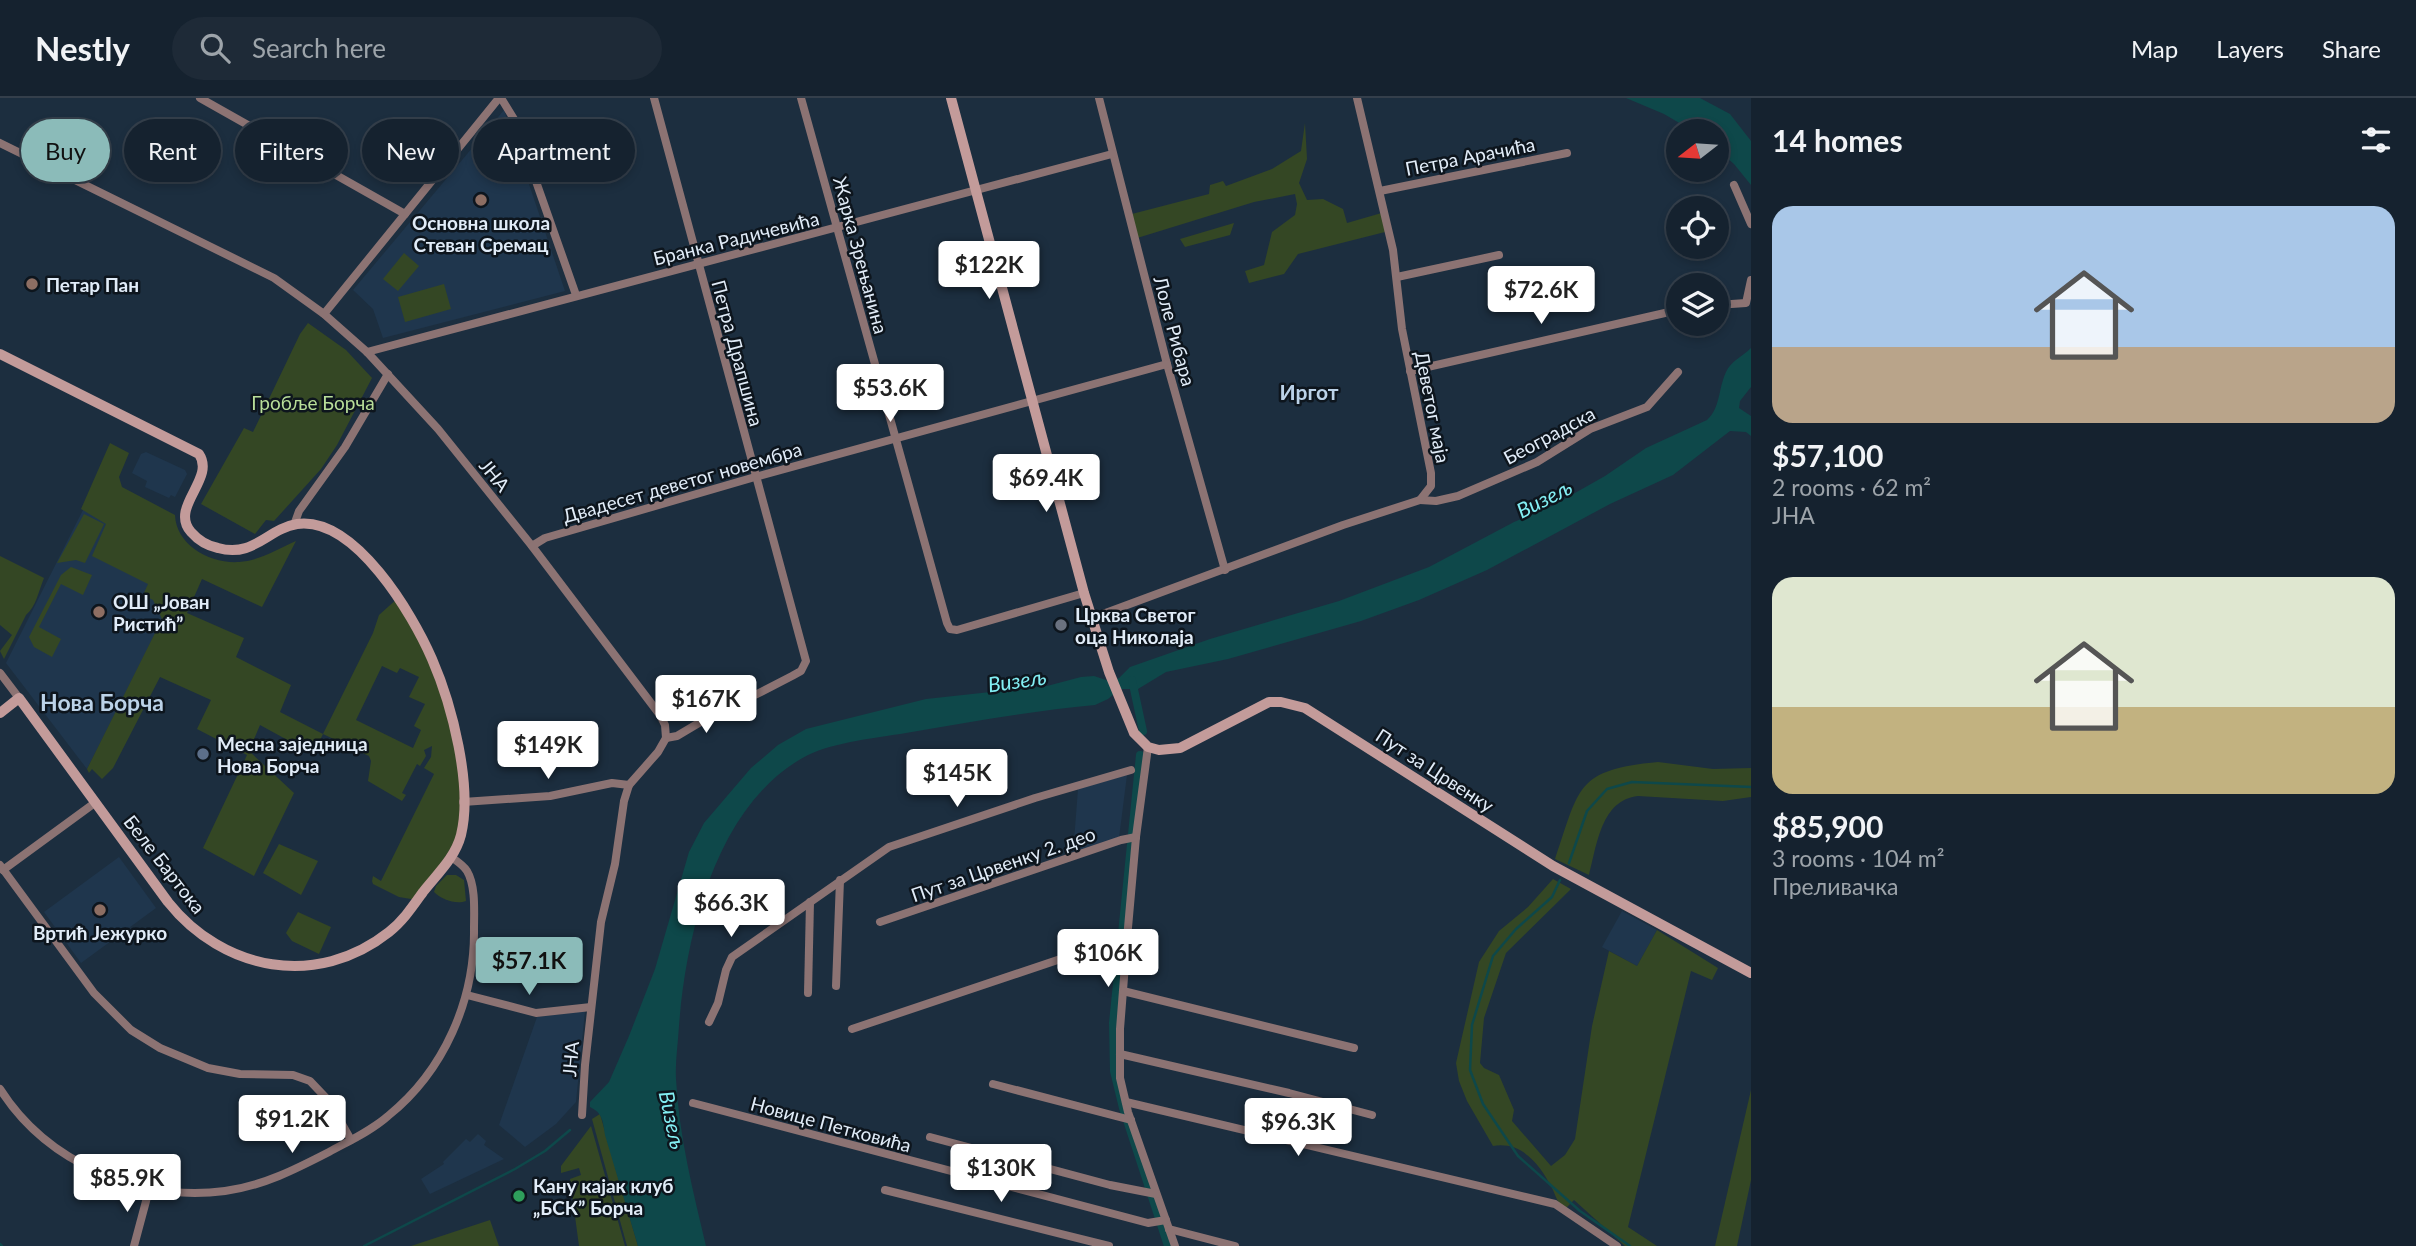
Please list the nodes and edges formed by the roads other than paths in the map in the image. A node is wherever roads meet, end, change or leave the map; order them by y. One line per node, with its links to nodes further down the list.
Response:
1 (200, 98): 14 (street)
2 (500, 98): 14 (street); 21 (street)
3 (654, 98): 18 (street, Петра Драпшина)
4 (801, 98): 16 (street, Жарка Зрењанина)
5 (951, 98): 13 (street)
6 (1100, 98): 10 (street, Лоле Рибара)
7 (1357, 98): 12 (street, Деветог маја)
8 (0, 143): 24 (street, ЈНА)
9 (1567, 153): 12 (street, Петра Арачића)
10 (1112, 154): 13 (street, Бранка Радичевића); 27 (street, Лоле Рибара)
11 (1734, 185): 15 (street)
12 (1380, 191): 19 (street, Деветог маја)
13 (976, 192): 16 (street, Бранка Радичевића); 31 (street)
14 (405, 215): 24 (street)
15 (1751, 224)
16 (837, 228): 18 (street, Бранка Радичевића); 32 (street, Жарка Зрењанина)
17 (1499, 255): 19 (street)
18 (698, 264): 21 (street, Бранка Радичевића); 33 (street, Петра Драпшина)
19 (1397, 276): 28 (street, Деветог маја)
20 (1751, 279): 22 (street)
21 (576, 295): 25 (street, Бранка Радичевића)
22 (1729, 304)
23 (1666, 313): 28 (street)
24 (324, 314): 25 (street, ЈНА)
25 (367, 352): 30 (street, ЈНА)
26 (0, 354): 35 (street)
27 (1167, 363): 31 (street, Двадесет деветог новембра); 37 (street, Лоле Рибара)
28 (1410, 371): 34 (street, Деветог маја)
29 (1678, 372): 34 (street, Београдска)
30 (388, 374): 35 (street); 36 (street, ЈНА)
31 (1032, 401): 32 (street, Двадесет деветог новембра); 38 (street)
32 (895, 438): 33 (street, Двадесет деветог новембра); 38 (street, Жарка Зрењанина)
33 (755, 477): 36 (street, Двадесет деветог новембра); 43 (street, Петра Драпшина)
34 (1420, 500): 37 (street)
35 (294, 525): 48 (street, Беле Бартока)
36 (532, 546): 43 (street, ЈНА)
37 (1225, 570): 39 (street)
38 (1084, 593): 39 (street)
39 (1092, 618): 44 (street)
40 (0, 673): 41 (street, Беле Бартока)
41 (19, 698): 42 (street); 47 (street, Беле Бартока)
42 (0, 713)
43 (666, 738): 46 (street, ЈНА)
44 (1148, 747): 49 (street); 56 (street, Пут за Црвенку)
45 (1131, 770): 52 (street)
46 (629, 785): 48 (street); 61 (street, ЈНА)
47 (96, 802): 50 (street, Беле Бартока); 51 (street)
48 (463, 802): 50 (street, Беле Бартока)
49 (1132, 838): 54 (street, Пут за Црвенку 2. део); 55 (street)
50 (451, 857): 60 (street)
51 (2, 867): 74 (street)
52 (840, 880): 53 (street); 57 (street)
53 (810, 902): 59 (street); 62 (street)
54 (880, 922)
55 (1127, 939): 58 (street); 63 (street)
56 (1751, 973)
57 (836, 986)
58 (1122, 991): 64 (street); 65 (street)
59 (808, 993)
60 (467, 995): 61 (street); 74 (street)
61 (591, 1007): 70 (street, ЈНА)
62 (709, 1022)
63 (852, 1029)
64 (1354, 1048)
65 (1119, 1054): 68 (street); 71 (street)
66 (993, 1084): 72 (street)
67 (0, 1089): 75 (street)
68 (1126, 1102): 72 (street); 83 (street)
69 (693, 1103): 78 (street, Новице Петковића)
70 (583, 1115)
71 (1372, 1115)
72 (1131, 1120): 77 (street)
73 (930, 1137): 77 (street)
74 (351, 1140): 75 (street)
75 (149, 1190): 79 (street)
76 (885, 1190): 80 (street)
77 (1156, 1194): 78 (street)
78 (1167, 1225): 81 (street); 82 (street, Новице Петковића)
79 (134, 1246)
80 (1109, 1246)
81 (1175, 1246)
82 (1235, 1246)
83 (1617, 1246)

